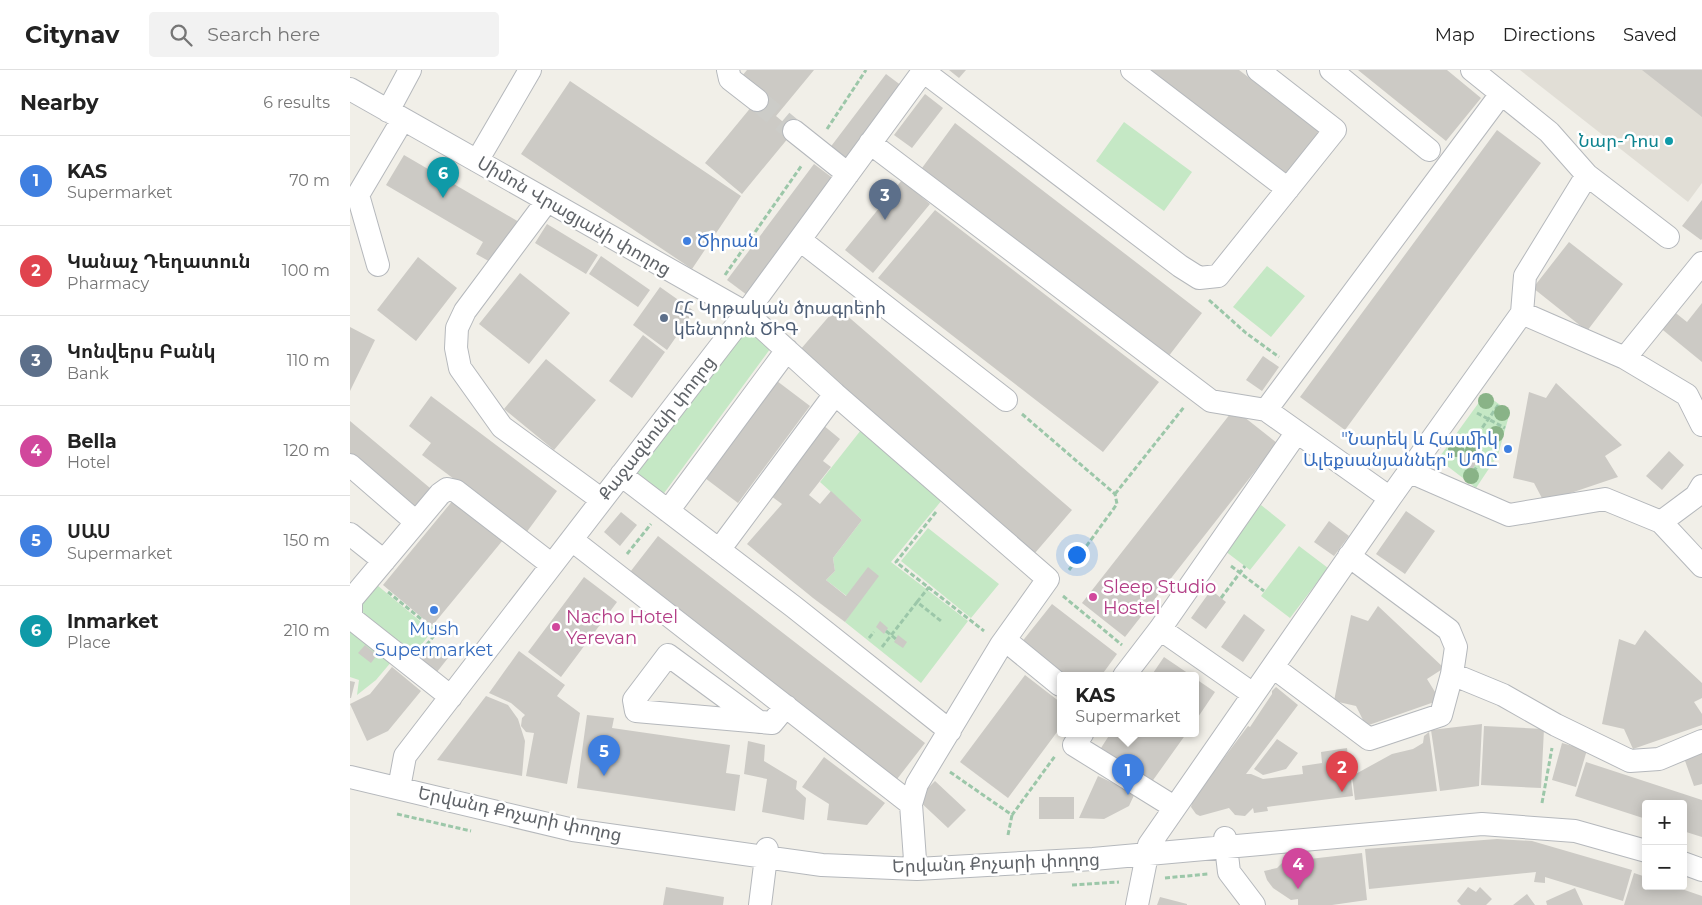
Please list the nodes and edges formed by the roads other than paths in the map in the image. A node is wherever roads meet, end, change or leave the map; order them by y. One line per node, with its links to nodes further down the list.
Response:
1 (410, 70): 13 (street)
2 (530, 70): 17 (street)
3 (728, 70): 12 (street)
4 (1132, 70): 20 (street)
5 (1258, 70): 9 (street)
6 (1331, 70): 16 (street)
7 (1472, 70): 11 (street)
8 (916, 73): 15 (street, Քաջազնունի փողոց); 20 (street)
9 (1281, 77): 20 (street)
10 (350, 89): 13 (street, Սիմոն Վրացյանի փողոց)
11 (1501, 94): 19 (street); 32 (street)
12 (757, 100)
13 (395, 115): 17 (street, Սիմոն Վրացյանի փողոց); 25 (street)
14 (794, 131): 18 (street)
15 (870, 143): 18 (street, Քաջազնունի փողոց); 32 (street)
16 (1429, 150)
17 (477, 161): 21 (street, Սիմոն Վրացյանի փողոց)
18 (848, 174): 23 (street, Քաջազնունի փողոց)
19 (1587, 175): 22 (street); 27 (street)
20 (1288, 189)
21 (547, 200): 26 (street, Սիմոն Վրացյանի փողոց); 40 (street)
22 (1668, 237)
23 (800, 240): 26 (street, Քաջազնունի փողոց); 31 (street)
24 (1702, 263): 29 (street)
25 (378, 265)
26 (746, 313): 28 (street, Սիմոն Վրացյանի փողոց); 37 (street, Քաջազնունի փողոց)
27 (1522, 313): 29 (street); 36 (street)
28 (787, 350): 30 (street, Սիմոն Վրացյանի փողոց); 41 (street)
29 (1625, 358): 33 (street)
30 (835, 394): 46 (street); 52 (street, Սիմոն Վրացյանի փողոց)
31 (1006, 400)
32 (1266, 410): 34 (street)
33 (1702, 425)
34 (1297, 432): 39 (street); 51 (street)
35 (350, 466): 42 (street)
36 (1408, 471): 39 (street); 43 (street)
37 (621, 475): 40 (street, Քաջազնունի փողոց); 41 (street)
38 (1702, 486): 43 (street)
39 (1390, 498): 47 (street)
40 (602, 500): 45 (street, Քաջազնունի փողոց)
41 (666, 509): 46 (street)
42 (416, 522): 48 (street); 50 (street)
43 (1661, 522): 49 (street)
44 (350, 534): 50 (street)
45 (572, 540): 48 (street, Քաջազնունի փողոց); 59 (street)
46 (719, 550): 61 (street)
47 (1349, 556): 53 (street); 55 (street)
48 (552, 565): 58 (street, Քաջազնունի փողոց)
49 (1702, 566)
50 (377, 569): 58 (street)
51 (1160, 629): 54 (street); 57 (street)
52 (1003, 642): 56 (street); 61 (street)
53 (1272, 667): 55 (street); 57 (street)
54 (1127, 672)
55 (1452, 674): 63 (street)
56 (1057, 683)
57 (1253, 694): 68 (street)
58 (451, 697): 66 (street, Քաջազնունի փողոց)
59 (786, 706): 60 (street); 67 (street)
60 (759, 722): 60 (street)
61 (950, 731): 67 (street)
62 (1080, 737): 68 (street)
63 (1702, 741)
64 (350, 769): 66 (street, Երվանդ Քոչարի փողոց)
65 (350, 776): 66 (street, Երվանդ Քոչարի փողոց)
66 (400, 786): 73 (street, Երվանդ Քոչարի փողոց)
67 (911, 804): 75 (street)
68 (1174, 807): 71 (street)
69 (1642, 841): 70 (street, Երվանդ Քոչարի փողոց)
70 (1226, 842): 71 (street, Երվանդ Քոչարի փողոց); 72 (street, Երվանդ Քոչարի փողոց); 81 (street)
71 (1148, 850): 73 (street, Երվանդ Քոչարի փողոց); 75 (street, Երվանդ Քոչարի փողոց); 80 (street)
72 (1642, 850)
73 (767, 853): 75 (street, Երվանդ Քոչարի փողոց); 79 (street)
74 (1687, 855): 76 (street)
75 (915, 860)
76 (1702, 860)
77 (1687, 865): 78 (street)
78 (1702, 870)
79 (760, 905)
80 (1137, 905)
81 (1254, 905)

